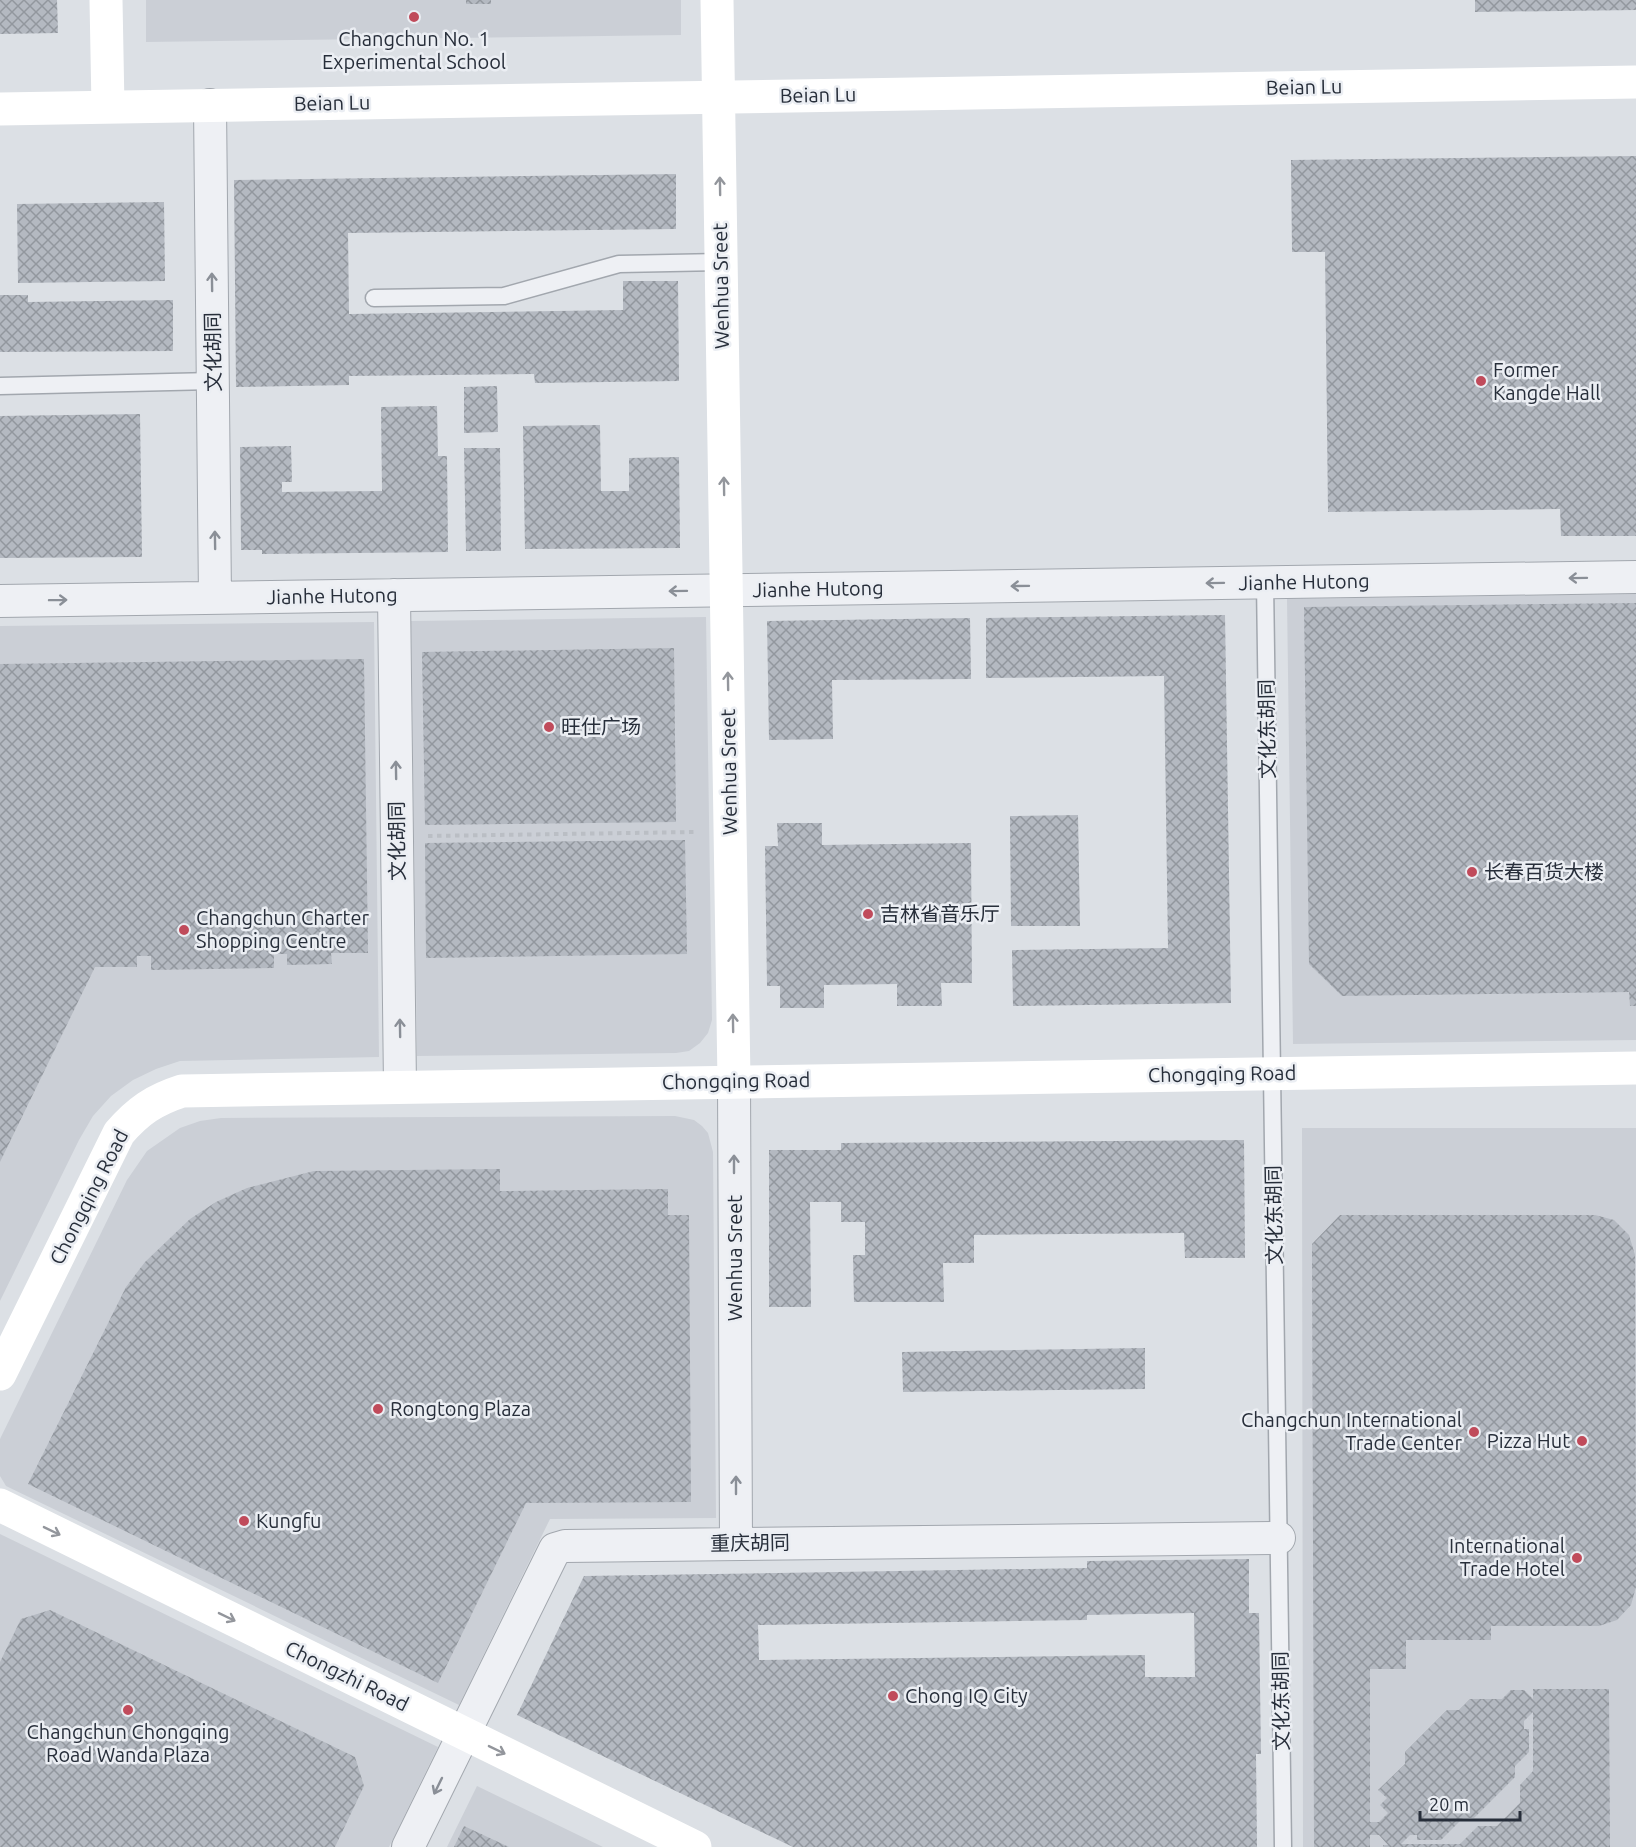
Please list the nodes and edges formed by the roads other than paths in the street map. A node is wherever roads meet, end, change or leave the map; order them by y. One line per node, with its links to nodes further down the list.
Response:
1 (106, 0): 6 (street)
2 (717, 0): 4 (street, Wenhua Sreet)
3 (1636, 82): 4 (street, Beian Lu)
4 (718, 97): 5 (street, Beian Lu); 8 (street, Wenhua Sreet, one-way to 4)
5 (210, 105): 6 (street, Beian Lu); 10 (street, 文化胡同, one-way to 5)
6 (108, 107): 7 (street, Beian Lu)
7 (0, 109)
8 (721, 262): 9 (lane); 14 (street, Wenhua Sreet, one-way to 8)
9 (374, 298)
10 (213, 381): 11 (lane); 16 (street, 文化胡同, one-way to 10)
11 (0, 386)
12 (1636, 577): 13 (street, Jianhe Hutong, one-way to 13)
13 (1265, 582): 14 (street, Jianhe Hutong, one-way to 14); 19 (lane, 文化东胡同)
14 (726, 590): 15 (street, Jianhe Hutong, one-way to 15); 20 (street, Wenhua Sreet, one-way to 14)
15 (394, 595): 16 (street, Jianhe Hutong); 21 (street, 文化胡同, one-way to 15)
16 (215, 598): 17 (street, Jianhe Hutong, one-way to 16)
17 (0, 601)
18 (1636, 1068): 19 (street, Chongqing Road)
19 (1272, 1073): 20 (street, Chongqing Road); 24 (lane, 文化东胡同)
20 (734, 1081): 21 (street, Chongqing Road); 25 (street, Wenhua Sreet, one-way to 20)
21 (400, 1086): 22 (street, Chongqing Road)
22 (0, 1374)
23 (0, 1506): 26 (street, Chongzhi Road, one-way to 26)
24 (1279, 1538): 25 (street, 重庆胡同); 29 (lane, 文化东胡同)
25 (736, 1544): 26 (street, 重庆胡同)
26 (463, 1733): 27 (street, 重庆胡同, one-way to 27); 28 (street, Chongzhi Road, one-way to 28)
27 (408, 1847)
28 (695, 1847)
29 (1283, 1847)

